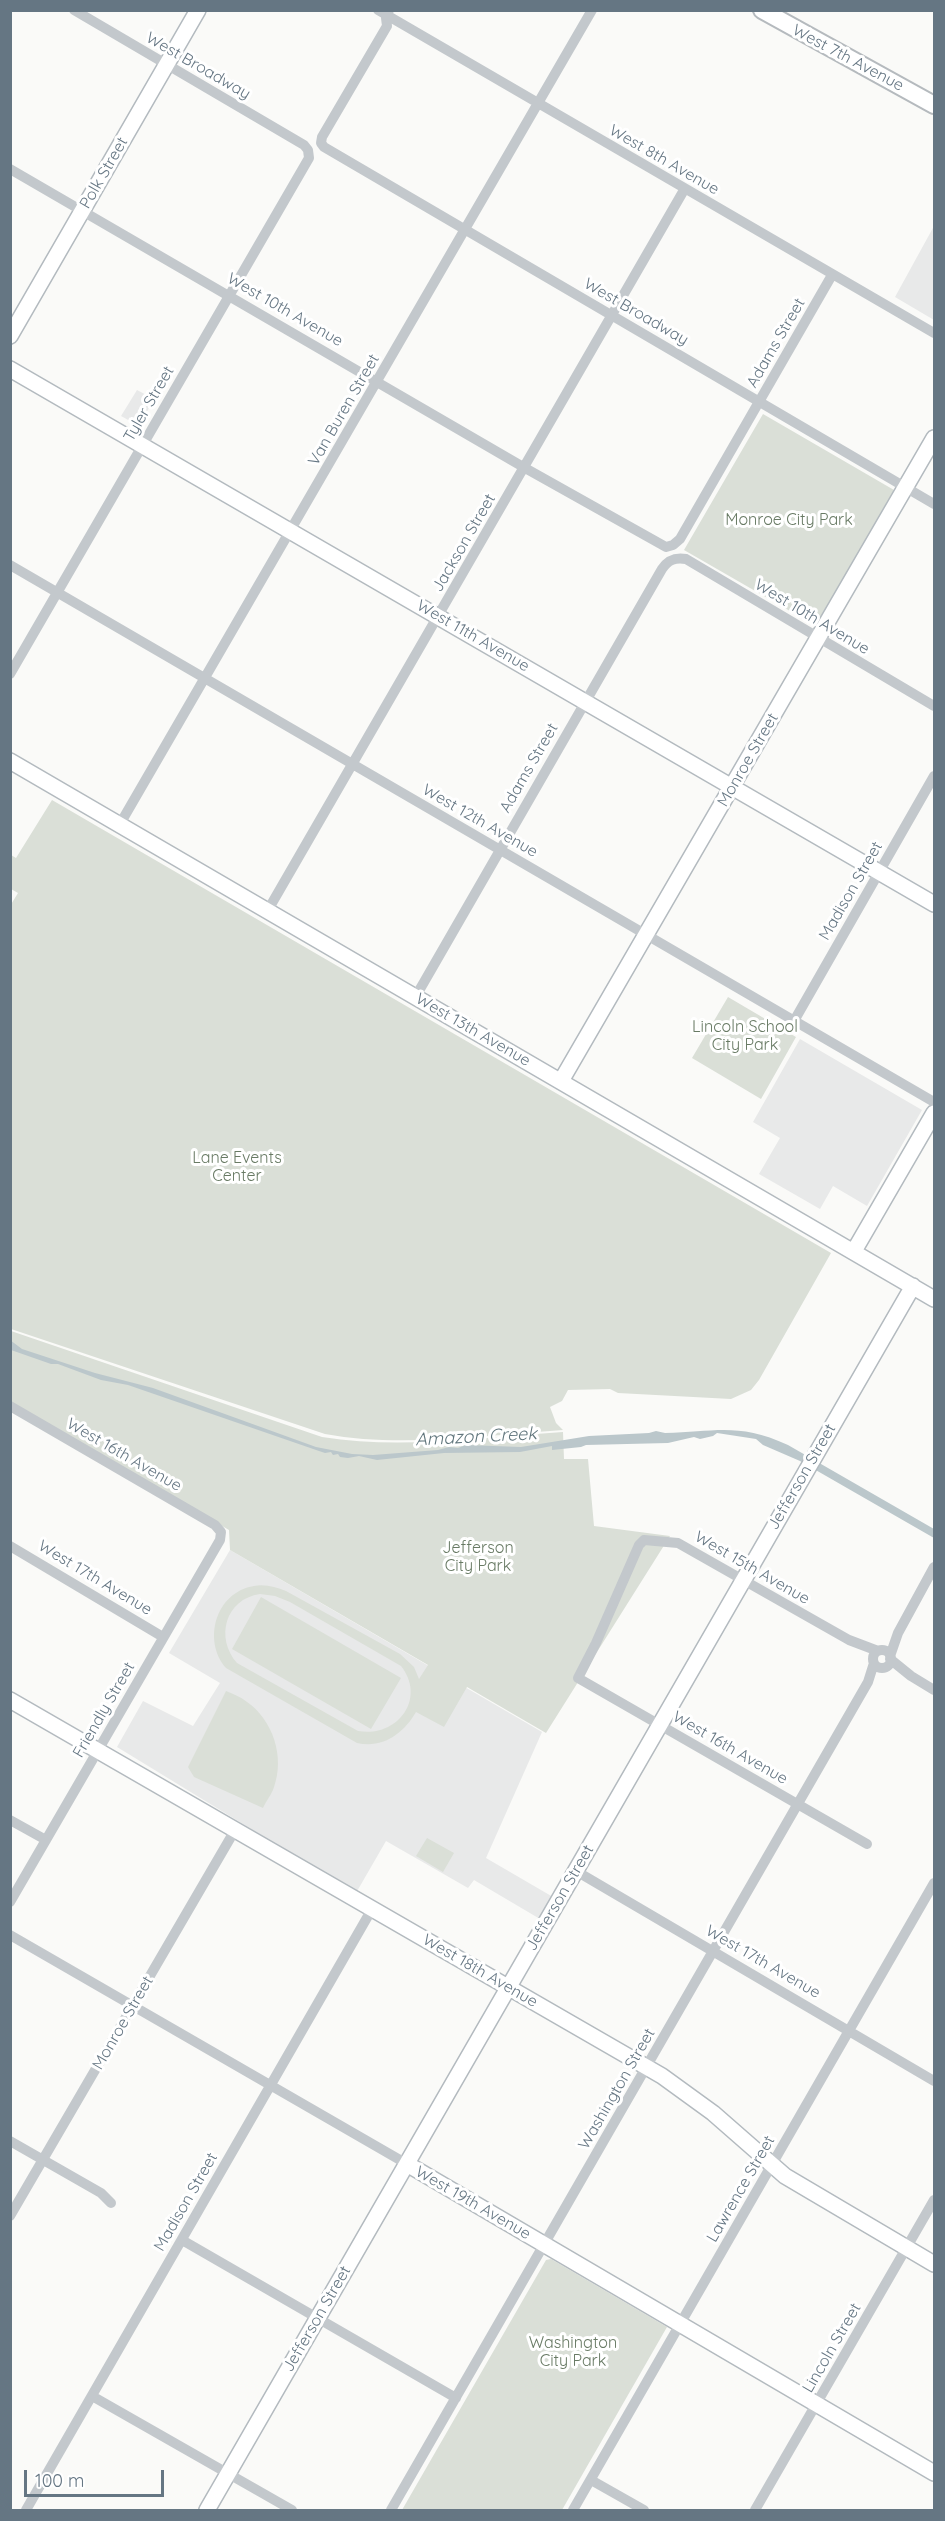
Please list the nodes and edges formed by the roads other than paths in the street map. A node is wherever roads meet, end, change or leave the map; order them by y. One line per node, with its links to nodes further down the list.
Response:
1 (74, 10): 6 (street, West Broadway)
2 (198, 10): 6 (main road, Polk Street)
3 (592, 10): 7 (street, Van Buren Street)
4 (762, 10): 8 (main road, West 7th Avenue)
5 (385, 12): 7 (street, West 8th Avenue); 13 (street, West Broadway)
6 (167, 65): 9 (street, West Broadway); 12 (main road, Polk Street)
7 (539, 104): 11 (street, West 8th Avenue); 13 (street, Van Buren Street)
8 (934, 105)
9 (307, 148): 15 (street, Tyler Street)
10 (10, 170): 12 (street, West 10th Avenue)
11 (684, 190): 14 (street, West 8th Avenue); 16 (street, Jackson Street)
12 (82, 211): 15 (street, West 10th Avenue); 18 (main road, Polk Street)
13 (465, 230): 16 (street, West Broadway); 20 (street, Van Buren Street)
14 (832, 275): 17 (street, West 8th Avenue); 21 (street, Adams Street)
15 (230, 295): 20 (street, West 10th Avenue); 23 (street, Tyler Street)
16 (612, 315): 21 (street, West Broadway); 24 (street, Jackson Street)
17 (934, 333)
18 (10, 336)
19 (10, 369): 23 (main road, West 11th Avenue)
20 (377, 382): 24 (street, West 10th Avenue); 27 (street, Van Buren Street)
21 (760, 401): 25 (street, West Broadway); 28 (street, Adams Street)
22 (934, 438): 25 (main road, Monroe Street)
23 (143, 445): 27 (main road, West 11th Avenue); 31 (street, Tyler Street)
24 (525, 468): 28 (street, West 10th Avenue); 32 (street, Jackson Street)
25 (907, 487): 26 (street, West Broadway); 33 (main road, Monroe Street)
26 (931, 501)
27 (291, 531): 32 (main road, West 11th Avenue); 35 (street, Van Buren Street)
28 (669, 547)
29 (673, 559): 33 (street, West 10th Avenue); 36 (street, Adams Street)
30 (10, 565): 31 (street, West 12th Avenue)
31 (57, 592): 34 (street, Tyler Street); 35 (street, West 12th Avenue)
32 (438, 616): 36 (main road, West 11th Avenue); 39 (street, Jackson Street)
33 (818, 639): 37 (street, West 10th Avenue); 41 (main road, Monroe Street)
34 (10, 674)
35 (206, 680): 39 (street, West 12th Avenue); 42 (street, Van Buren Street)
36 (585, 701): 41 (main road, West 11th Avenue); 43 (street, Adams Street)
37 (934, 706)
38 (10, 761): 42 (main road, West 13th Avenue)
39 (352, 764): 43 (street, West 12th Avenue); 46 (street, Jackson Street)
40 (934, 776): 44 (street, Madison Street)
41 (732, 787): 44 (main road, West 11th Avenue); 47 (main road, Monroe Street)
42 (120, 824): 46 (main road, West 13th Avenue)
43 (499, 850): 47 (street, West 12th Avenue); 48 (street, Adams Street)
44 (879, 872): 45 (main road, West 11th Avenue); 49 (street, Madison Street)
45 (934, 904)
46 (268, 910): 48 (main road, West 13th Avenue)
47 (646, 935): 49 (street, West 12th Avenue); 50 (main road, Monroe Street)
48 (416, 996): 50 (main road, West 13th Avenue)
49 (794, 1021): 51 (street, West 12th Avenue)
50 (561, 1082): 53 (main road, West 13th Avenue)
51 (934, 1102)
52 (934, 1113): 53 (main road)
53 (854, 1251): 54 (main road, West 13th Avenue)
54 (913, 1286): 55 (main road, West 13th Avenue); 60 (main road, Jefferson Street)
55 (934, 1299)
56 (10, 1406): 57 (street, West 16th Avenue)
57 (221, 1532): 61 (street, Friendly Street)
58 (10, 1546): 61 (street, West 17th Avenue)
59 (934, 1567): 62 (street, Washington Street)
60 (743, 1580): 62 (street, West 15th Avenue); 63 (street, West 15th Avenue); 66 (main road, Jefferson Street)
61 (164, 1636): 67 (street, Friendly Street)
62 (882, 1659): 64 (street, West 15th Avenue); 68 (street, Washington Street)
63 (579, 1678): 66 (street, West 16th Avenue)
64 (934, 1690)
65 (10, 1700): 67 (main road, West 18th Avenue)
66 (659, 1724): 68 (street, West 16th Avenue); 73 (main road, Jefferson Street)
67 (98, 1751): 70 (main road, West 18th Avenue); 71 (street, Friendly Street)
68 (798, 1805): 72 (street, West 16th Avenue); 78 (street, Washington Street)
69 (10, 1820): 71 (street)
70 (235, 1830): 76 (main road, West 18th Avenue); 80 (street, Monroe Street)
71 (46, 1840): 75 (street, Friendly Street)
72 (867, 1844)
73 (576, 1871): 78 (street, West 17th Avenue); 79 (main road, Jefferson Street)
74 (934, 1884): 81 (street, Lawrence Street)
75 (10, 1902)
76 (372, 1909): 79 (main road, West 18th Avenue); 84 (street, Madison Street)
77 (10, 1935): 80 (street, West 19th Avenue)
78 (714, 1951): 81 (street, West 17th Avenue); 82 (street, Washington Street)
79 (508, 1988): 82 (main road, West 18th Avenue); 87 (main road, Jefferson Street)
80 (133, 2006): 84 (street, West 19th Avenue); 86 (street, Monroe Street)
81 (850, 2030): 83 (street, West 17th Avenue); 88 (street, Lawrence Street)
82 (646, 2067): 88 (main road, West 18th Avenue); 93 (street, Washington Street)
83 (934, 2081)
84 (270, 2085): 87 (street, West 19th Avenue); 92 (street, Madison Street)
85 (10, 2141): 86 (street)
86 (43, 2160): 90 (street); 91 (street, Monroe Street)
87 (407, 2164): 93 (main road, West 19th Avenue); 96 (main road, Jefferson Street)
88 (772, 2166): 94 (main road, West 18th Avenue); 97 (street, Lawrence Street)
89 (934, 2200): 94 (street, Lincoln Street)
90 (111, 2203)
91 (10, 2216)
92 (182, 2240): 96 (street); 98 (street, Madison Street)
93 (545, 2245): 97 (main road, West 19th Avenue); 99 (street, Washington Street)
94 (907, 2247): 95 (main road, West 18th Avenue); 100 (street, Lincoln Street)
95 (934, 2264)
96 (318, 2319): 99 (street); 102 (main road, Jefferson Street)
97 (681, 2323): 100 (main road, West 19th Avenue); 103 (street, Lawrence Street)
98 (92, 2396): 102 (street); 104 (street, Madison Street)
99 (456, 2398): 107 (street, Washington Street)
100 (818, 2403): 101 (main road, West 19th Avenue); 110 (street, Lincoln Street)
101 (934, 2473)
102 (228, 2474): 105 (main road, Jefferson Street); 106 (street)
103 (591, 2480): 108 (street, Lawrence Street); 109 (street)
104 (26, 2511)
105 (207, 2511)
106 (292, 2511)
107 (391, 2511)
108 (573, 2511)
109 (644, 2511)
110 (755, 2511)

